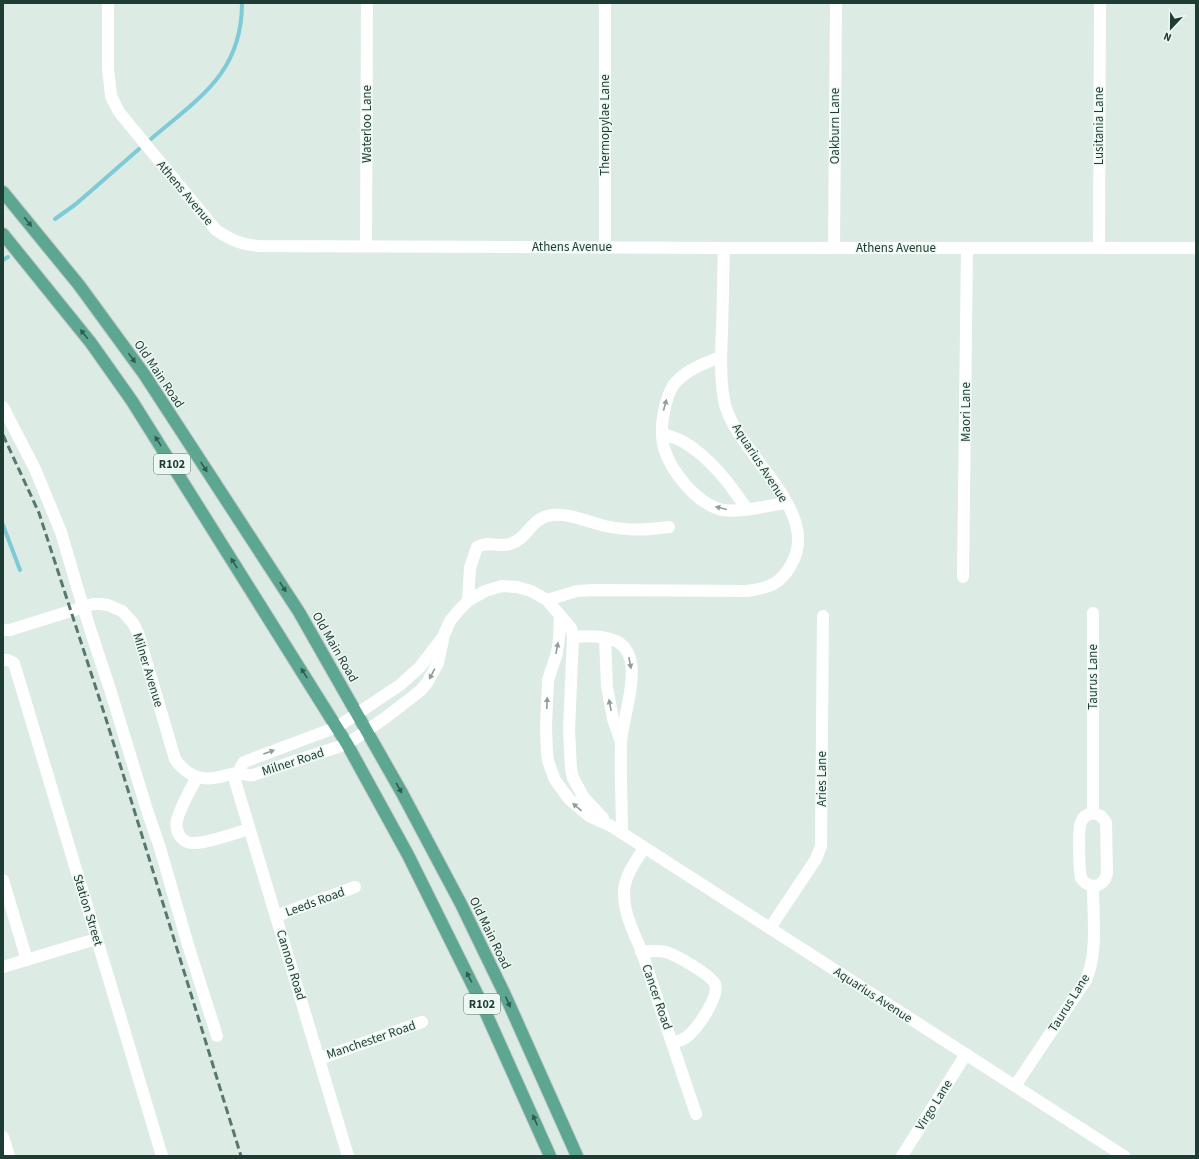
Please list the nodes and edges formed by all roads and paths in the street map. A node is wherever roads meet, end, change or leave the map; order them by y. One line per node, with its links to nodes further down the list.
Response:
1 (108, 3): 8 (street, Athens Avenue)
2 (367, 3): 8 (street, Waterloo Lane)
3 (606, 3): 9 (street, Thermopylae Lane)
4 (836, 3): 11 (street, Oakburn Lane)
5 (1100, 3): 13 (street, Lusitania Lane)
6 (3, 192): 32 (main road, Old Main Road / R102, one-way to 32)
7 (3, 234): 33 (main road, R102, one-way to 7)
8 (366, 246): 9 (street, Athens Avenue)
9 (605, 247): 10 (street, Athens Avenue)
10 (724, 248): 11 (street, Athens Avenue); 15 (street, Aquarius Avenue)
11 (834, 248): 12 (street, Athens Avenue)
12 (967, 248): 13 (street, Athens Avenue); 21 (street, Maori Lane)
13 (1099, 248): 14 (street, Athens Avenue)
14 (1196, 248)
15 (721, 357): 17 (street, one-way to 15); 18 (street, Aquarius Avenue)
16 (3, 407): 54 (street, bridge)
17 (662, 433): 19 (street); 19 (street, one-way to 17)
18 (787, 503): 19 (street); 22 (street, Aquarius Avenue)
19 (747, 509)
20 (669, 527): 23 (street)
21 (963, 577)
22 (547, 600): 23 (street, Aquarius Avenue); 25 (street, Aquarius Avenue)
23 (468, 601): 28 (street, Aquarius Avenue)
24 (1094, 613): 39 (street, Taurus Lane)
25 (560, 616): 29 (street, Aquarius Avenue); 40 (street, Aquarius Avenue, one-way to 25)
26 (823, 616): 48 (street, Aries Lane)
27 (5, 631): 38 (street, Milner Avenue)
28 (443, 637): 32 (street, Aquarius Avenue); 34 (street, Aquarius Avenue, one-way to 34)
29 (572, 637): 30 (street); 40 (street, Aquarius Avenue)
30 (605, 638): 35 (street, one-way to 30); 35 (street, one-way to 35)
31 (8, 661): 49 (street, Station Street)
32 (357, 714): 33 (street, Milner Road); 34 (main road, Old Main Road / R102)
33 (337, 727): 36 (main road, R102); 37 (street, Milner Road, one-way to 33)
34 (367, 730): 36 (street, Milner Road); 65 (main road, Old Main Road / R102, one-way to 65)
35 (621, 743): 42 (street)
36 (347, 744): 37 (street, Milner Road); 64 (main road, R102, one-way to 36)
37 (236, 773): 38 (street); 41 (street, Cannon Road)
38 (197, 777): 41 (street)
39 (1093, 813): 46 (street); 46 (street)
40 (611, 826): 42 (street, Aquarius Avenue)
41 (249, 829): 47 (street, Cannon Road)
42 (622, 833): 43 (street, Aquarius Avenue)
43 (644, 848): 48 (street, Aquarius Avenue); 50 (street, Cancer Road)
44 (3, 880): 51 (street)
45 (355, 887): 47 (street, Leeds Road)
46 (1093, 887): 58 (street, Taurus Lane)
47 (276, 916): 57 (street, Cannon Road)
48 (770, 928): 56 (street, Aquarius Avenue)
49 (96, 939): 51 (street); 62 (street, Station Street)
50 (641, 952): 55 (street, Cancer Road); 55 (street, Cancer Road)
51 (27, 960): 52 (street)
52 (3, 967)
53 (422, 1022): 57 (street, Manchester Road)
54 (217, 1036)
55 (672, 1043): 59 (street, Cancer Road)
56 (966, 1054): 58 (street, Aquarius Avenue); 66 (street, Virgo Lane)
57 (319, 1059): 63 (street, Cannon Road)
58 (1015, 1086): 67 (street, Aquarius Avenue)
59 (696, 1114)
60 (3, 1137): 61 (street)
61 (9, 1156)
62 (162, 1156)
63 (348, 1156)
64 (550, 1156)
65 (577, 1156)
66 (902, 1156)
67 (1124, 1156)

